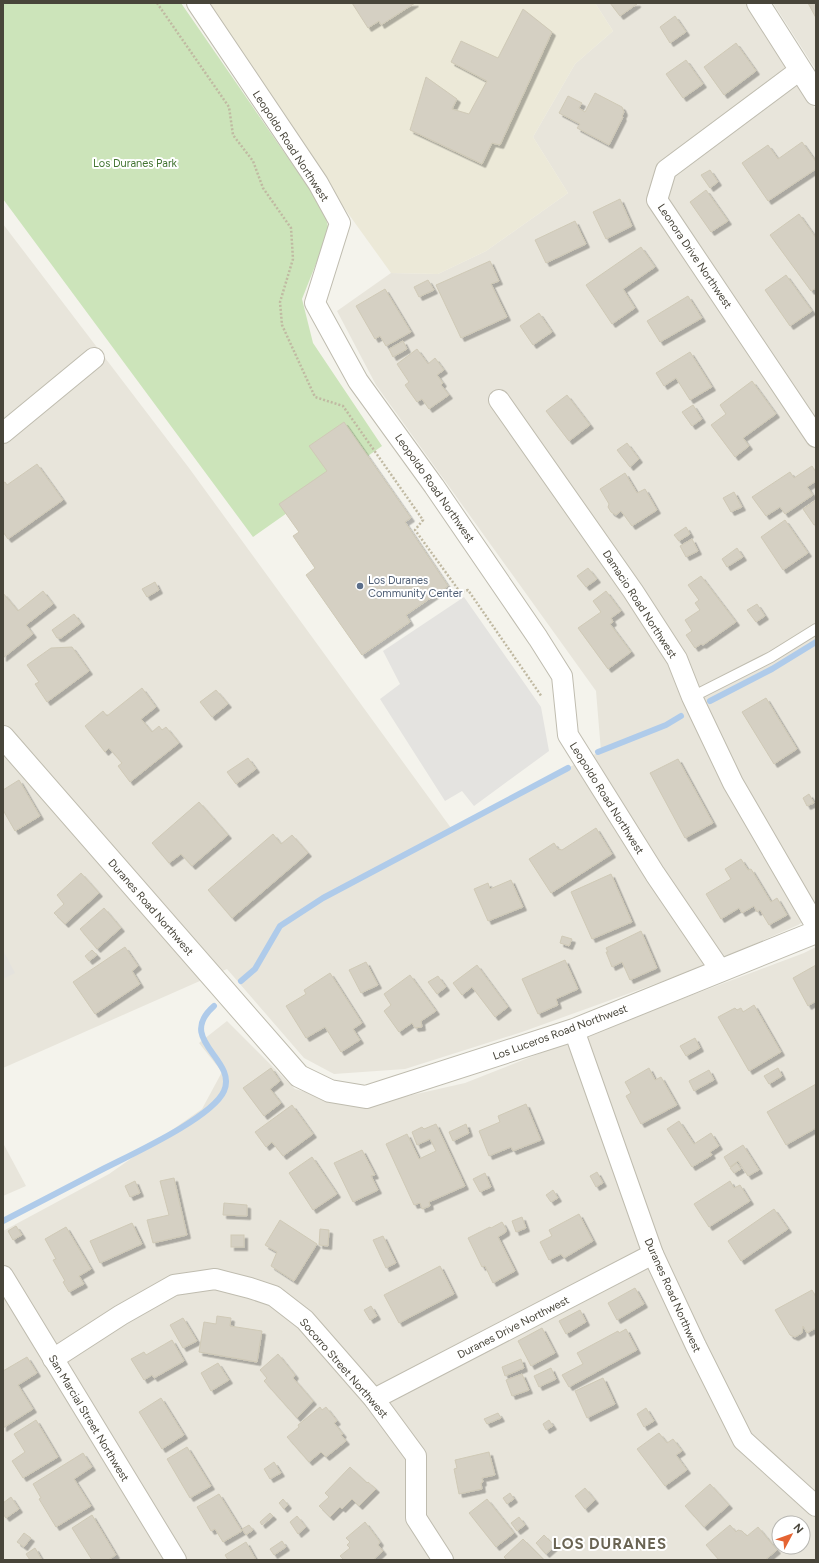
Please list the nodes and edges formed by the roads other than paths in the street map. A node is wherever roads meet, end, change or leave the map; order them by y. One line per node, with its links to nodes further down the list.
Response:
1 (197, 3): 14 (street, Leopoldo Road Northwest)
2 (758, 3): 3 (street)
3 (800, 70): 4 (street); 8 (street, Leonora Drive Northwest)
4 (816, 94)
5 (94, 358): 7 (street)
6 (499, 400): 10 (street, Damacio Road Northwest)
7 (3, 434)
8 (816, 437)
9 (816, 629): 10 (lane)
10 (692, 697): 12 (street, Damacio Road Northwest)
11 (3, 737): 16 (street, Duranes Road Northwest)
12 (816, 926)
13 (816, 932): 14 (street, Los Luceros Road Northwest)
14 (721, 971): 15 (street, Los Luceros Road Northwest)
15 (574, 1030): 16 (street, Los Luceros Road Northwest); 17 (street, Duranes Road Northwest)
16 (299, 1076)
17 (653, 1254): 20 (street, Duranes Drive Northwest); 21 (street, Duranes Road Northwest)
18 (3, 1276): 19 (street, San Marcial Street Northwest)
19 (53, 1359): 20 (street, Socorro Street Northwest); 22 (street, San Marcial Street Northwest)
20 (374, 1399): 23 (street, Socorro Street Northwest)
21 (816, 1506)
22 (176, 1560)
23 (442, 1560)

